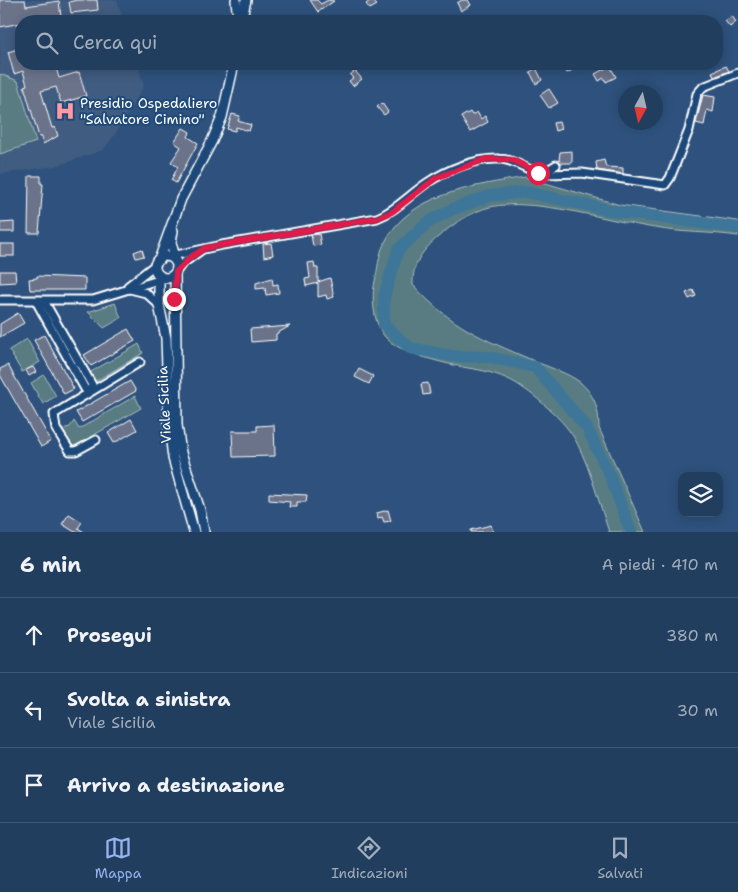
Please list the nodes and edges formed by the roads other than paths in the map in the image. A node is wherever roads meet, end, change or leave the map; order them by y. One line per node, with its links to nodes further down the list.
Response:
1 (236, 0): 3 (main road)
2 (246, 0): 4 (main road)
3 (239, 15)
4 (242, 15)
5 (233, 70): 9 (main road)
6 (738, 73): 8 (street)
7 (556, 164): 8 (street)
8 (546, 174): 10 (street)
9 (174, 223): 11 (main road); 11 (main road)
10 (205, 248): 11 (street); 11 (street)
11 (169, 263): 12 (main road, Viale Sicilia); 12 (main road); 13 (street); 22 (main road, Viale Sicilia)
12 (161, 277): 13 (street); 17 (main road, Viale Sicilia)
13 (123, 290): 16 (street); 17 (street)
14 (0, 300): 15 (street)
15 (36, 301): 16 (street); 19 (street)
16 (44, 301): 19 (street)
17 (159, 305): 21 (main road, Viale Sicilia)
18 (140, 362): 19 (street)
19 (90, 391): 20 (street)
20 (96, 440)
21 (194, 532)
22 (204, 532)

